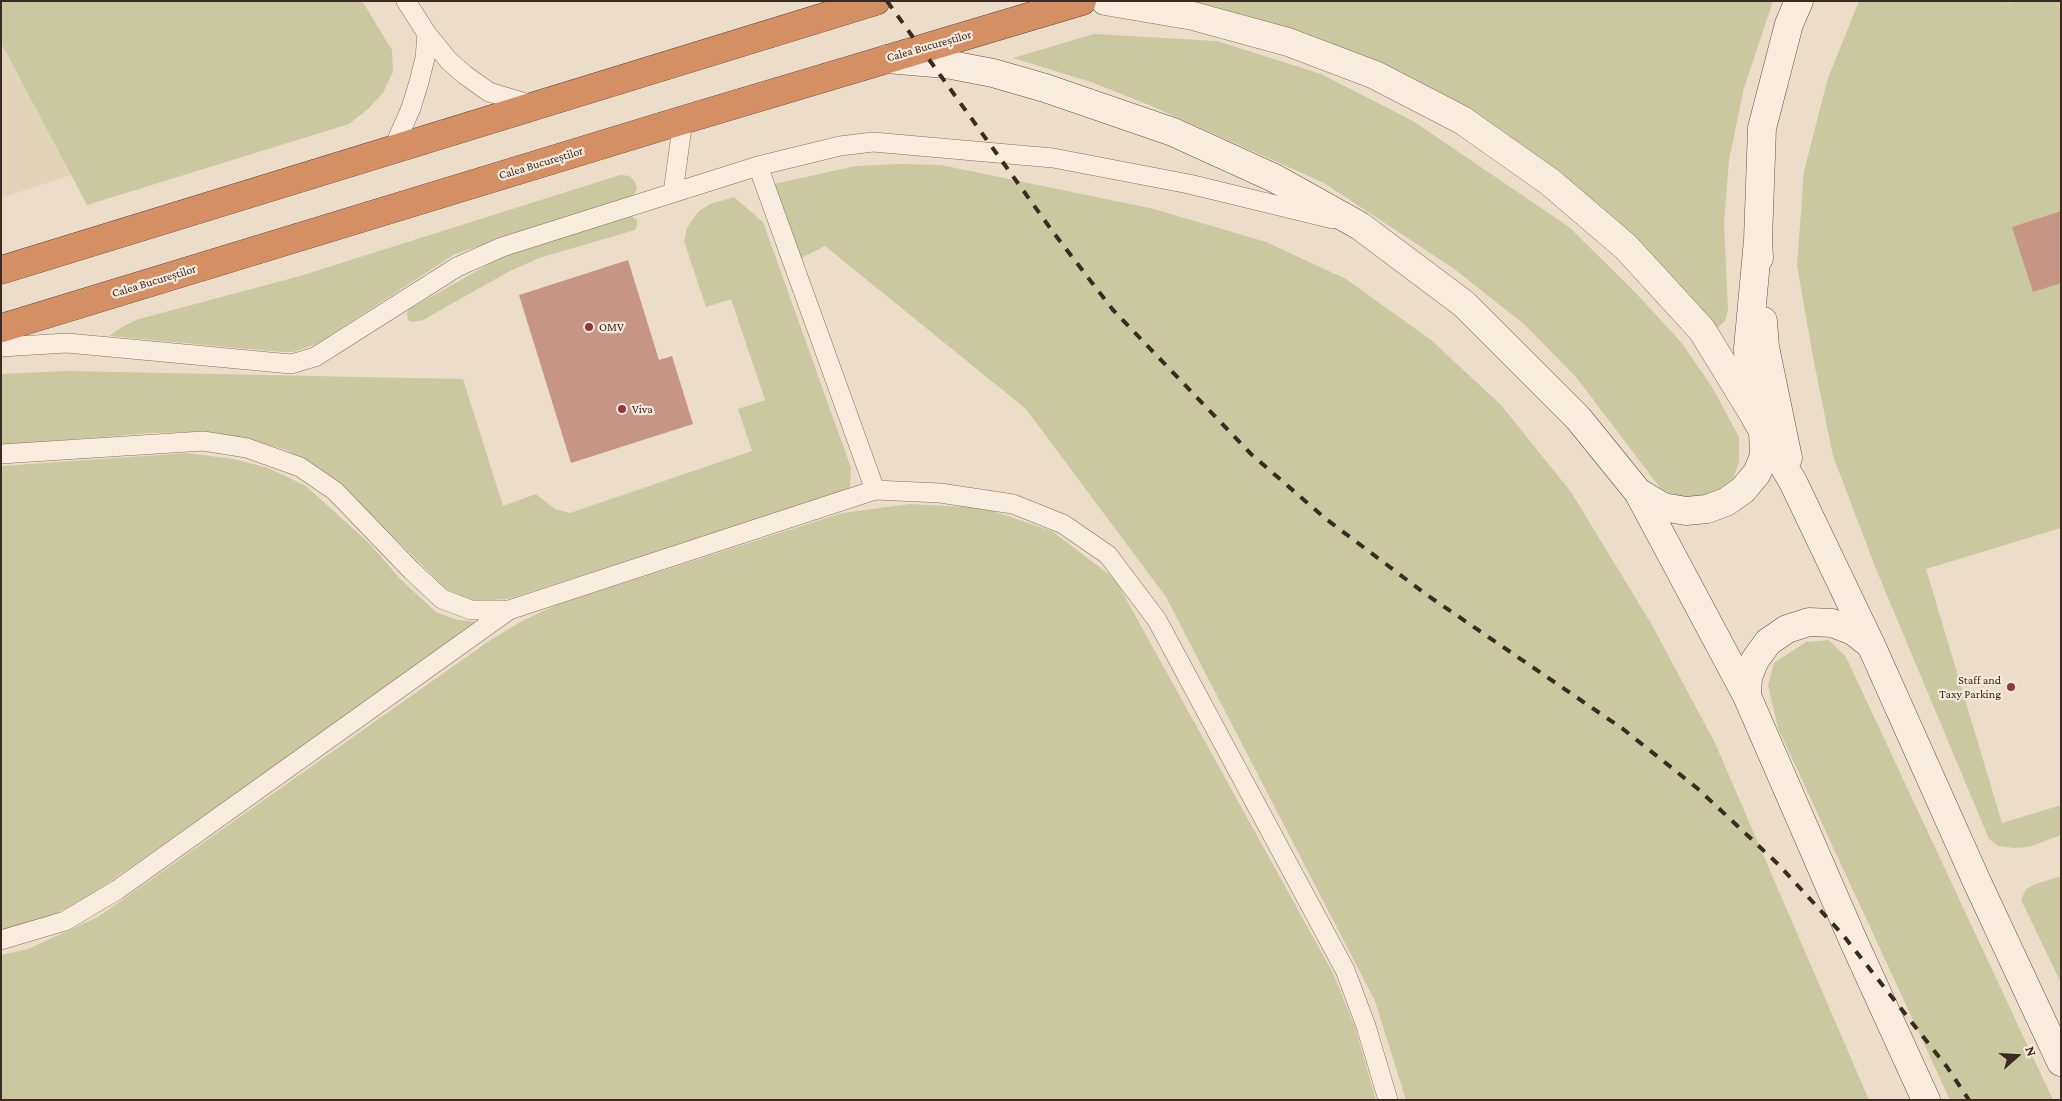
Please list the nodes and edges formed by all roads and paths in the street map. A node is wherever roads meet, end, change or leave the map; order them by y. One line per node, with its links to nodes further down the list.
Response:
1 (406, 1): 7 (lane)
2 (876, 1): 6 (highway)
3 (1082, 1): 8 (highway, Calea Bucureștilor)
4 (1105, 1): 19 (street)
5 (1799, 1): 15 (street)
6 (842, 6): 9 (highway)
7 (427, 34): 9 (lane); 11 (lane)
8 (886, 59): 10 (highway, Calea Bucureștilor); 14 (street)
9 (537, 106): 11 (highway)
10 (683, 120): 13 (lane); 17 (highway, Calea Bucureștilor)
11 (393, 149): 16 (highway)
12 (758, 166): 13 (lane); 14 (lane); 22 (lane)
13 (673, 193): 18 (lane)
14 (1360, 226): 23 (street)
15 (1758, 240): 19 (street); 21 (street)
16 (1, 270)
17 (1, 328)
18 (1, 347)
19 (1760, 425): 21 (street); 23 (street)
20 (1, 454): 24 (lane)
21 (1793, 482): 25 (street)
22 (875, 490): 24 (lane); 29 (lane)
23 (1638, 492): 26 (street)
24 (509, 610): 27 (lane)
25 (1872, 645): 26 (street); 28 (street)
26 (1747, 696): 30 (street)
27 (1, 940)
28 (2061, 1062)
29 (1388, 1100)
30 (1926, 1100)

